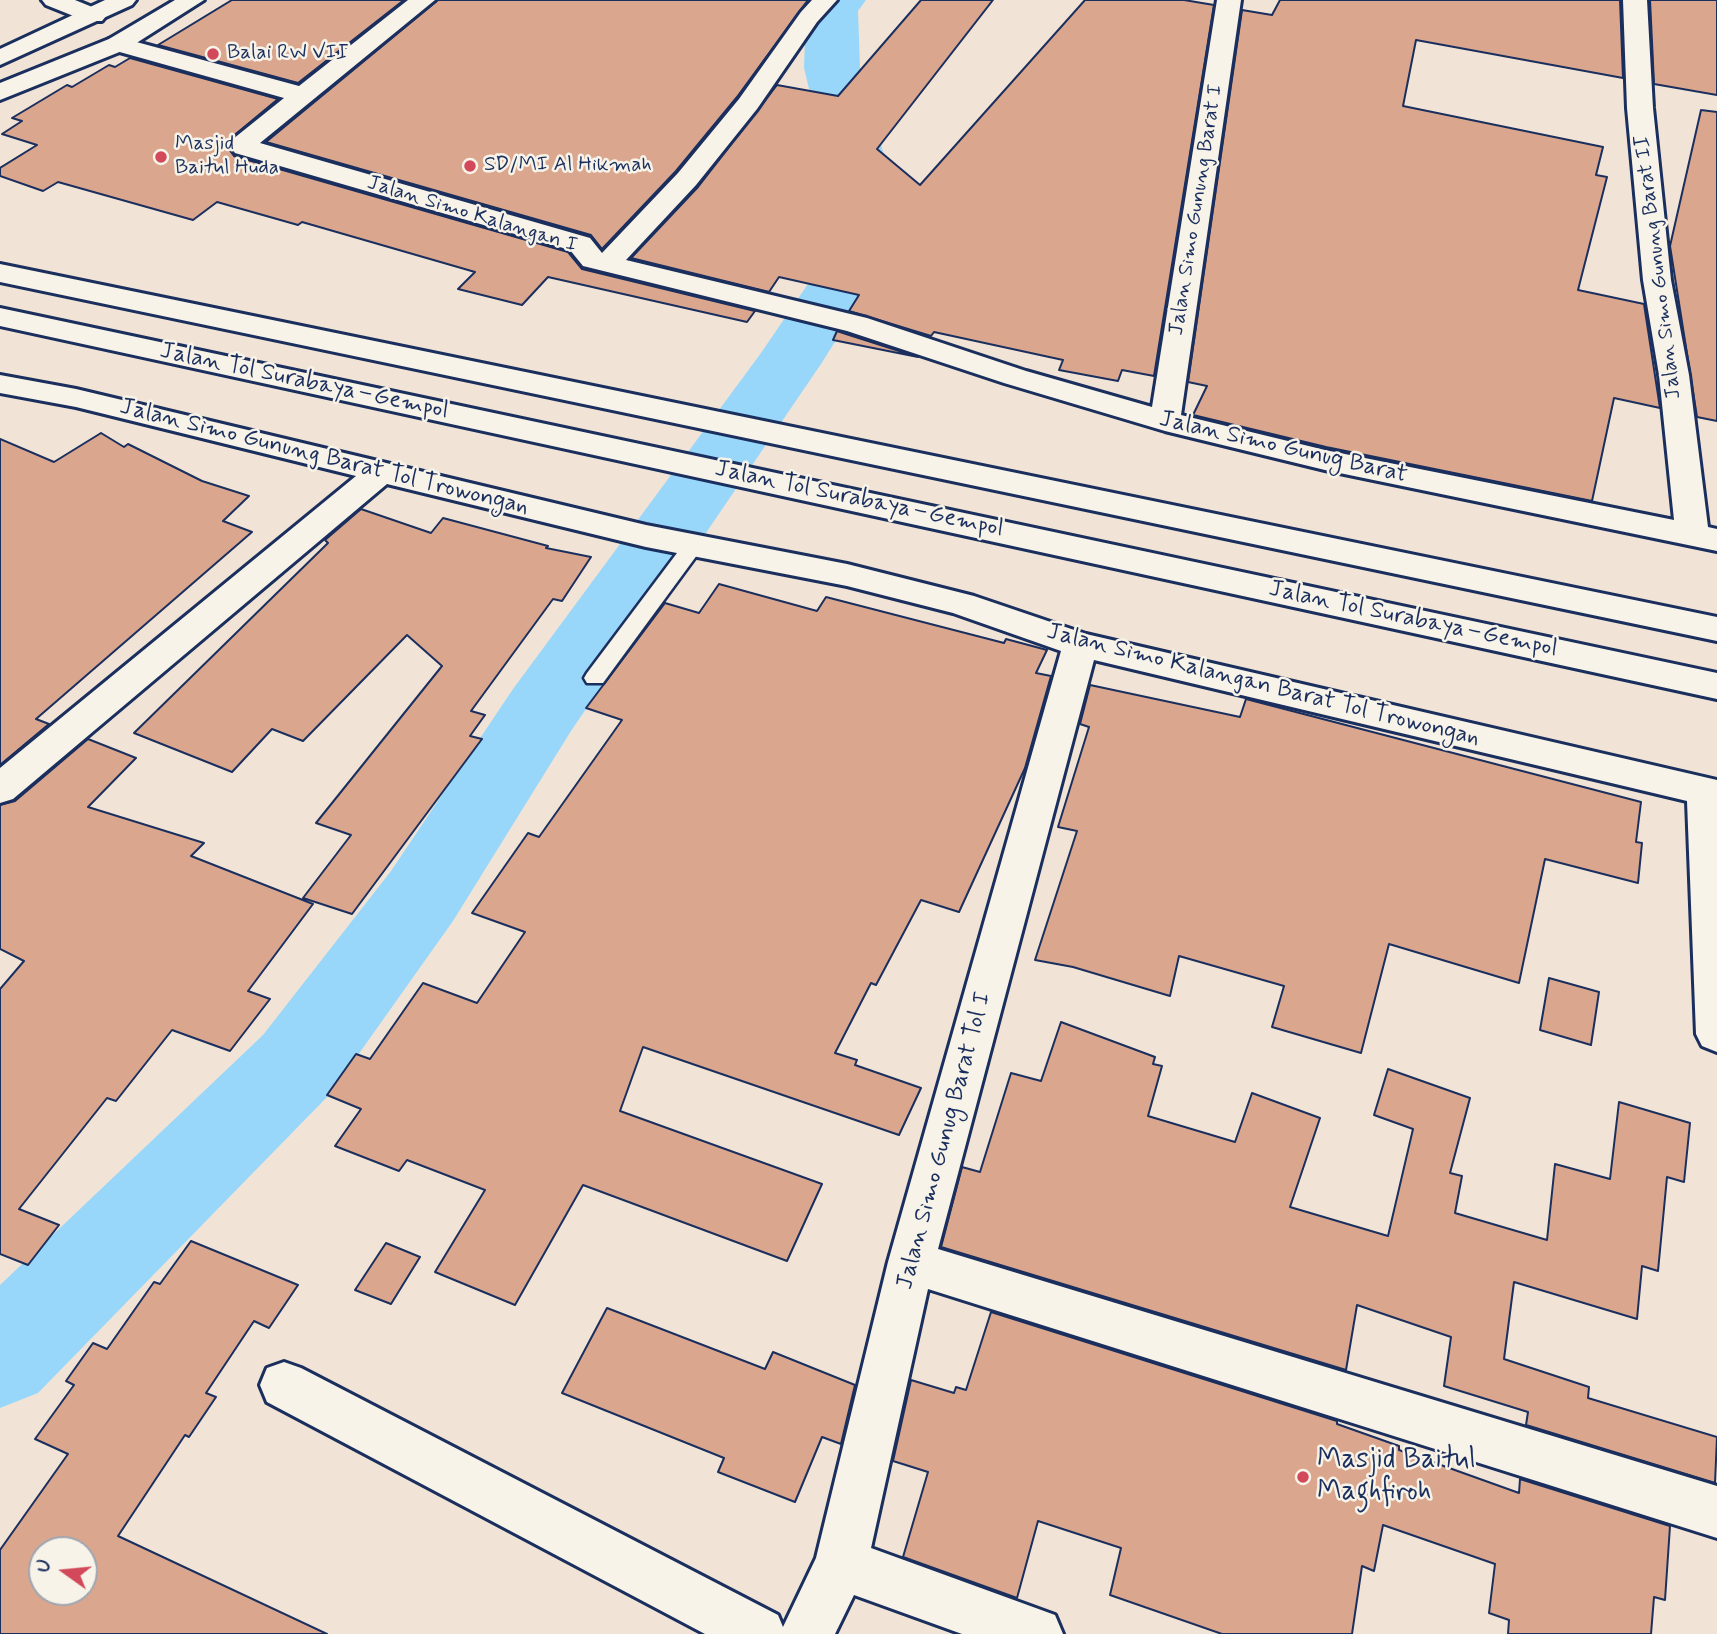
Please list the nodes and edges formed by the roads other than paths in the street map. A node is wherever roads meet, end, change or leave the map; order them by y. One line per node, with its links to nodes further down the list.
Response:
1 (54, 0): 8 (main road)
2 (124, 0): 8 (main road)
3 (192, 0): 9 (main road)
4 (423, 0): 12 (main road, Jalan Simo Kalangan I)
5 (825, 0): 13 (main road)
6 (1229, 0): 18 (main road, Jalan Simo Gunung Barat I)
7 (1635, 0): 21 (main road, Jalan Simo Gunung Barat II)
8 (94, 16): 10 (main road)
9 (118, 44): 11 (main road); 12 (main road)
10 (0, 58)
11 (0, 92)
12 (303, 95): 13 (main road, Jalan Simo Kalangan I)
13 (607, 264): 16 (main road, Jalan Simo Kalangan I)
14 (0, 274): 23 (main road, Jalan Tol Surabaya–Gempol)
15 (0, 317): 26 (main road, Jalan Tol Surabaya–Gempol)
16 (857, 324): 18 (main road, Jalan Simo Gunug Barat)
17 (0, 384): 19 (main road, Jalan Simo Gunung Barat Tol Trowongan)
18 (1166, 421): 21 (main road, Jalan Simo Gunug Barat)
19 (382, 471): 20 (main road, Jalan Simo Gunung Barat Tol Trowongan); 27 (main road)
20 (646, 536): 22 (main road, Jalan Simo Kalangan Barat Tol Trowongan)
21 (1704, 537)
22 (690, 545): 24 (main road, Jalan Simo Kalangan Barat Tol Trowongan); 25 (lane)
23 (1717, 629)
24 (1080, 645): 28 (main road, Jalan Simo Kalangan Barat Tol Trowongan); 30 (main road, Jalan Simo Gunug Barat Tol I)
25 (595, 678)
26 (1717, 686)
27 (0, 789)
28 (1711, 792): 29 (main road)
29 (1717, 1034)
30 (911, 1262): 32 (main road); 33 (main road, Jalan Simo Gunug Barat Tol I)
31 (284, 1385): 34 (main road)
32 (1717, 1512)
33 (841, 1564): 35 (main road, Jalan Simo Gunug Barat Tol I); 36 (main road)
34 (759, 1634)
35 (807, 1634)
36 (1036, 1634)

